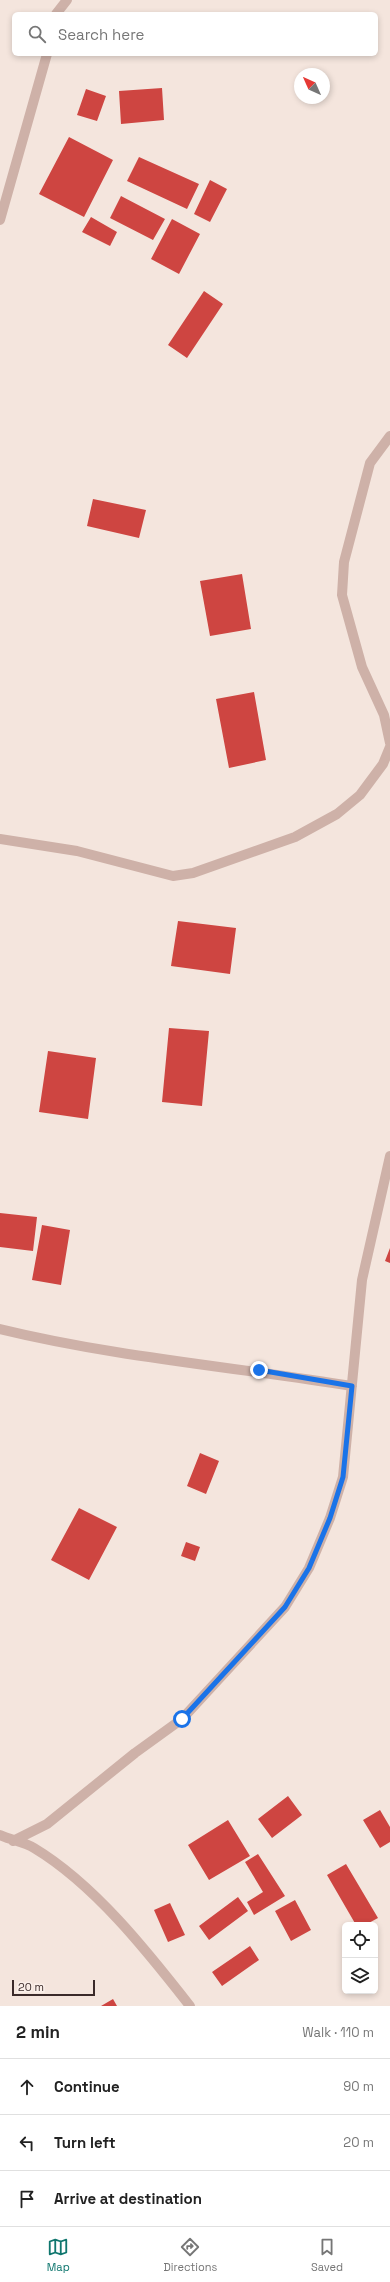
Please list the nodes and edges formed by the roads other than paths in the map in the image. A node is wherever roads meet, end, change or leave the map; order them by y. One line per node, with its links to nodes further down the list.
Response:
1 (67, 0): 2 (street)
2 (58, 12)
3 (46, 56): 4 (street)
4 (0, 220)
5 (390, 436): 6 (street)
6 (390, 743)
7 (390, 747): 8 (street)
8 (0, 839)
9 (390, 1156): 11 (street)
10 (0, 1329): 11 (street)
11 (352, 1386): 13 (street)
12 (0, 1835): 13 (street)
13 (12, 1841): 14 (street)
14 (190, 2006)

